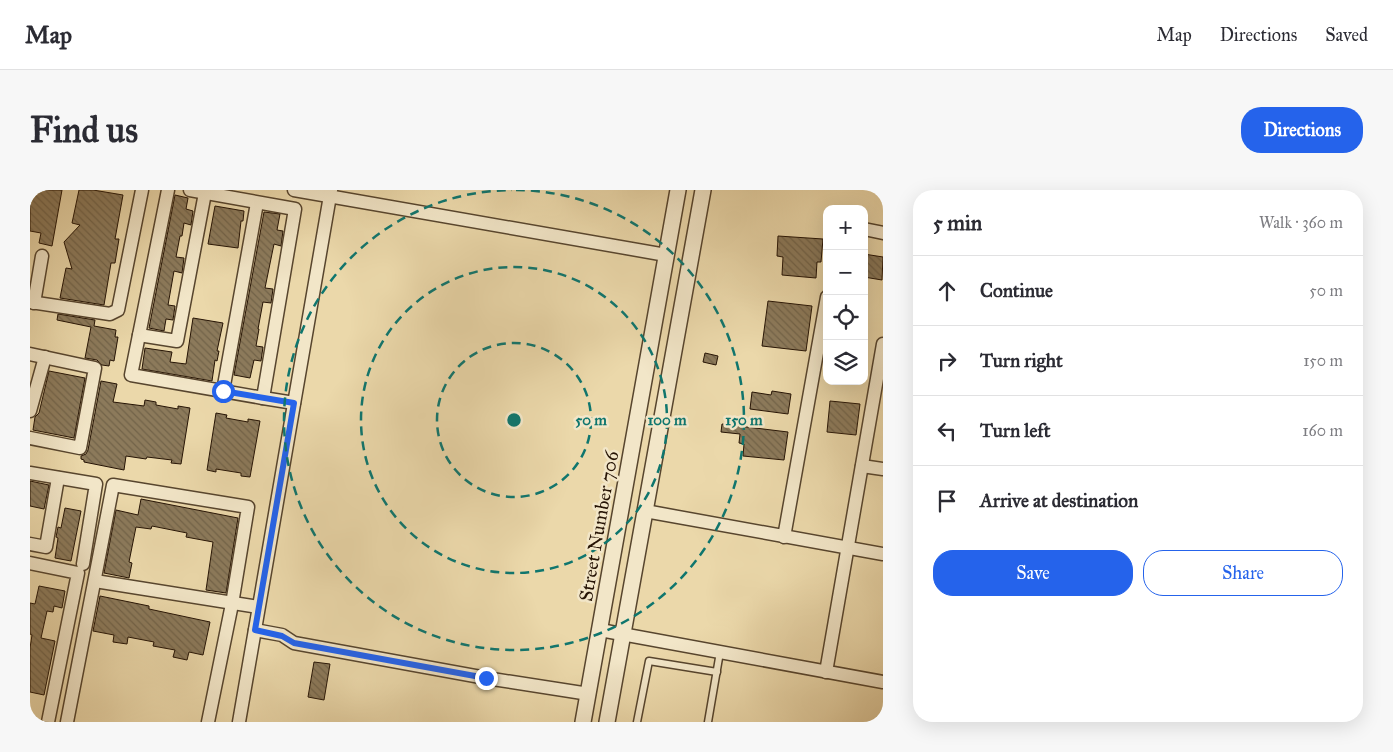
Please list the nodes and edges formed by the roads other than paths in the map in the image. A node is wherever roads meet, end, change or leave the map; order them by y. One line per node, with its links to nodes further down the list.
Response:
1 (142, 190): 14 (street)
2 (168, 190): 16 (street)
3 (190, 190): 7 (street)
4 (294, 190): 8 (street)
5 (678, 190): 12 (street, Street Number 706)
6 (703, 190): 30 (street)
7 (205, 193): 9 (street); 16 (street)
8 (331, 193): 12 (street); 23 (street)
9 (257, 203): 21 (street); 22 (street)
10 (868, 230): 11 (street)
11 (883, 233)
12 (666, 255): 41 (street, Street Number 706)
13 (42, 256): 14 (street)
14 (32, 302)
15 (823, 319): 31 (street)
16 (139, 335): 21 (street)
17 (883, 344): 20 (street)
18 (30, 354): 19 (street)
19 (45, 357): 24 (street); 25 (street)
20 (880, 384): 26 (street)
21 (223, 391): 22 (street)
22 (263, 398): 23 (street)
23 (294, 403): 39 (street)
24 (30, 411)
25 (30, 438)
26 (862, 466): 27 (street); 33 (street)
27 (883, 469)
28 (30, 473): 29 (street)
29 (58, 478): 32 (street); 36 (street)
30 (645, 512): 31 (street); 42 (street)
31 (784, 537): 33 (street)
32 (30, 544)
33 (848, 549): 34 (street); 45 (street)
34 (883, 554)
35 (30, 563): 48 (street)
36 (83, 564)
37 (95, 581): 38 (street); 38 (street); 49 (street)
38 (232, 604): 39 (street); 50 (street)
39 (258, 607): 40 (street)
40 (255, 630): 47 (street); 51 (street)
41 (600, 630): 42 (street); 47 (street, Street Number 706)
42 (622, 633): 43 (street); 53 (street)
43 (720, 652): 44 (lane); 45 (street)
44 (717, 672): 54 (lane); 55 (lane)
45 (826, 672): 46 (street)
46 (883, 682)
47 (588, 694): 52 (street, Street Number 706)
48 (48, 722)
49 (67, 722)
50 (208, 722)
51 (239, 722)
52 (583, 722)
53 (607, 722)
54 (637, 722)
55 (708, 722)

